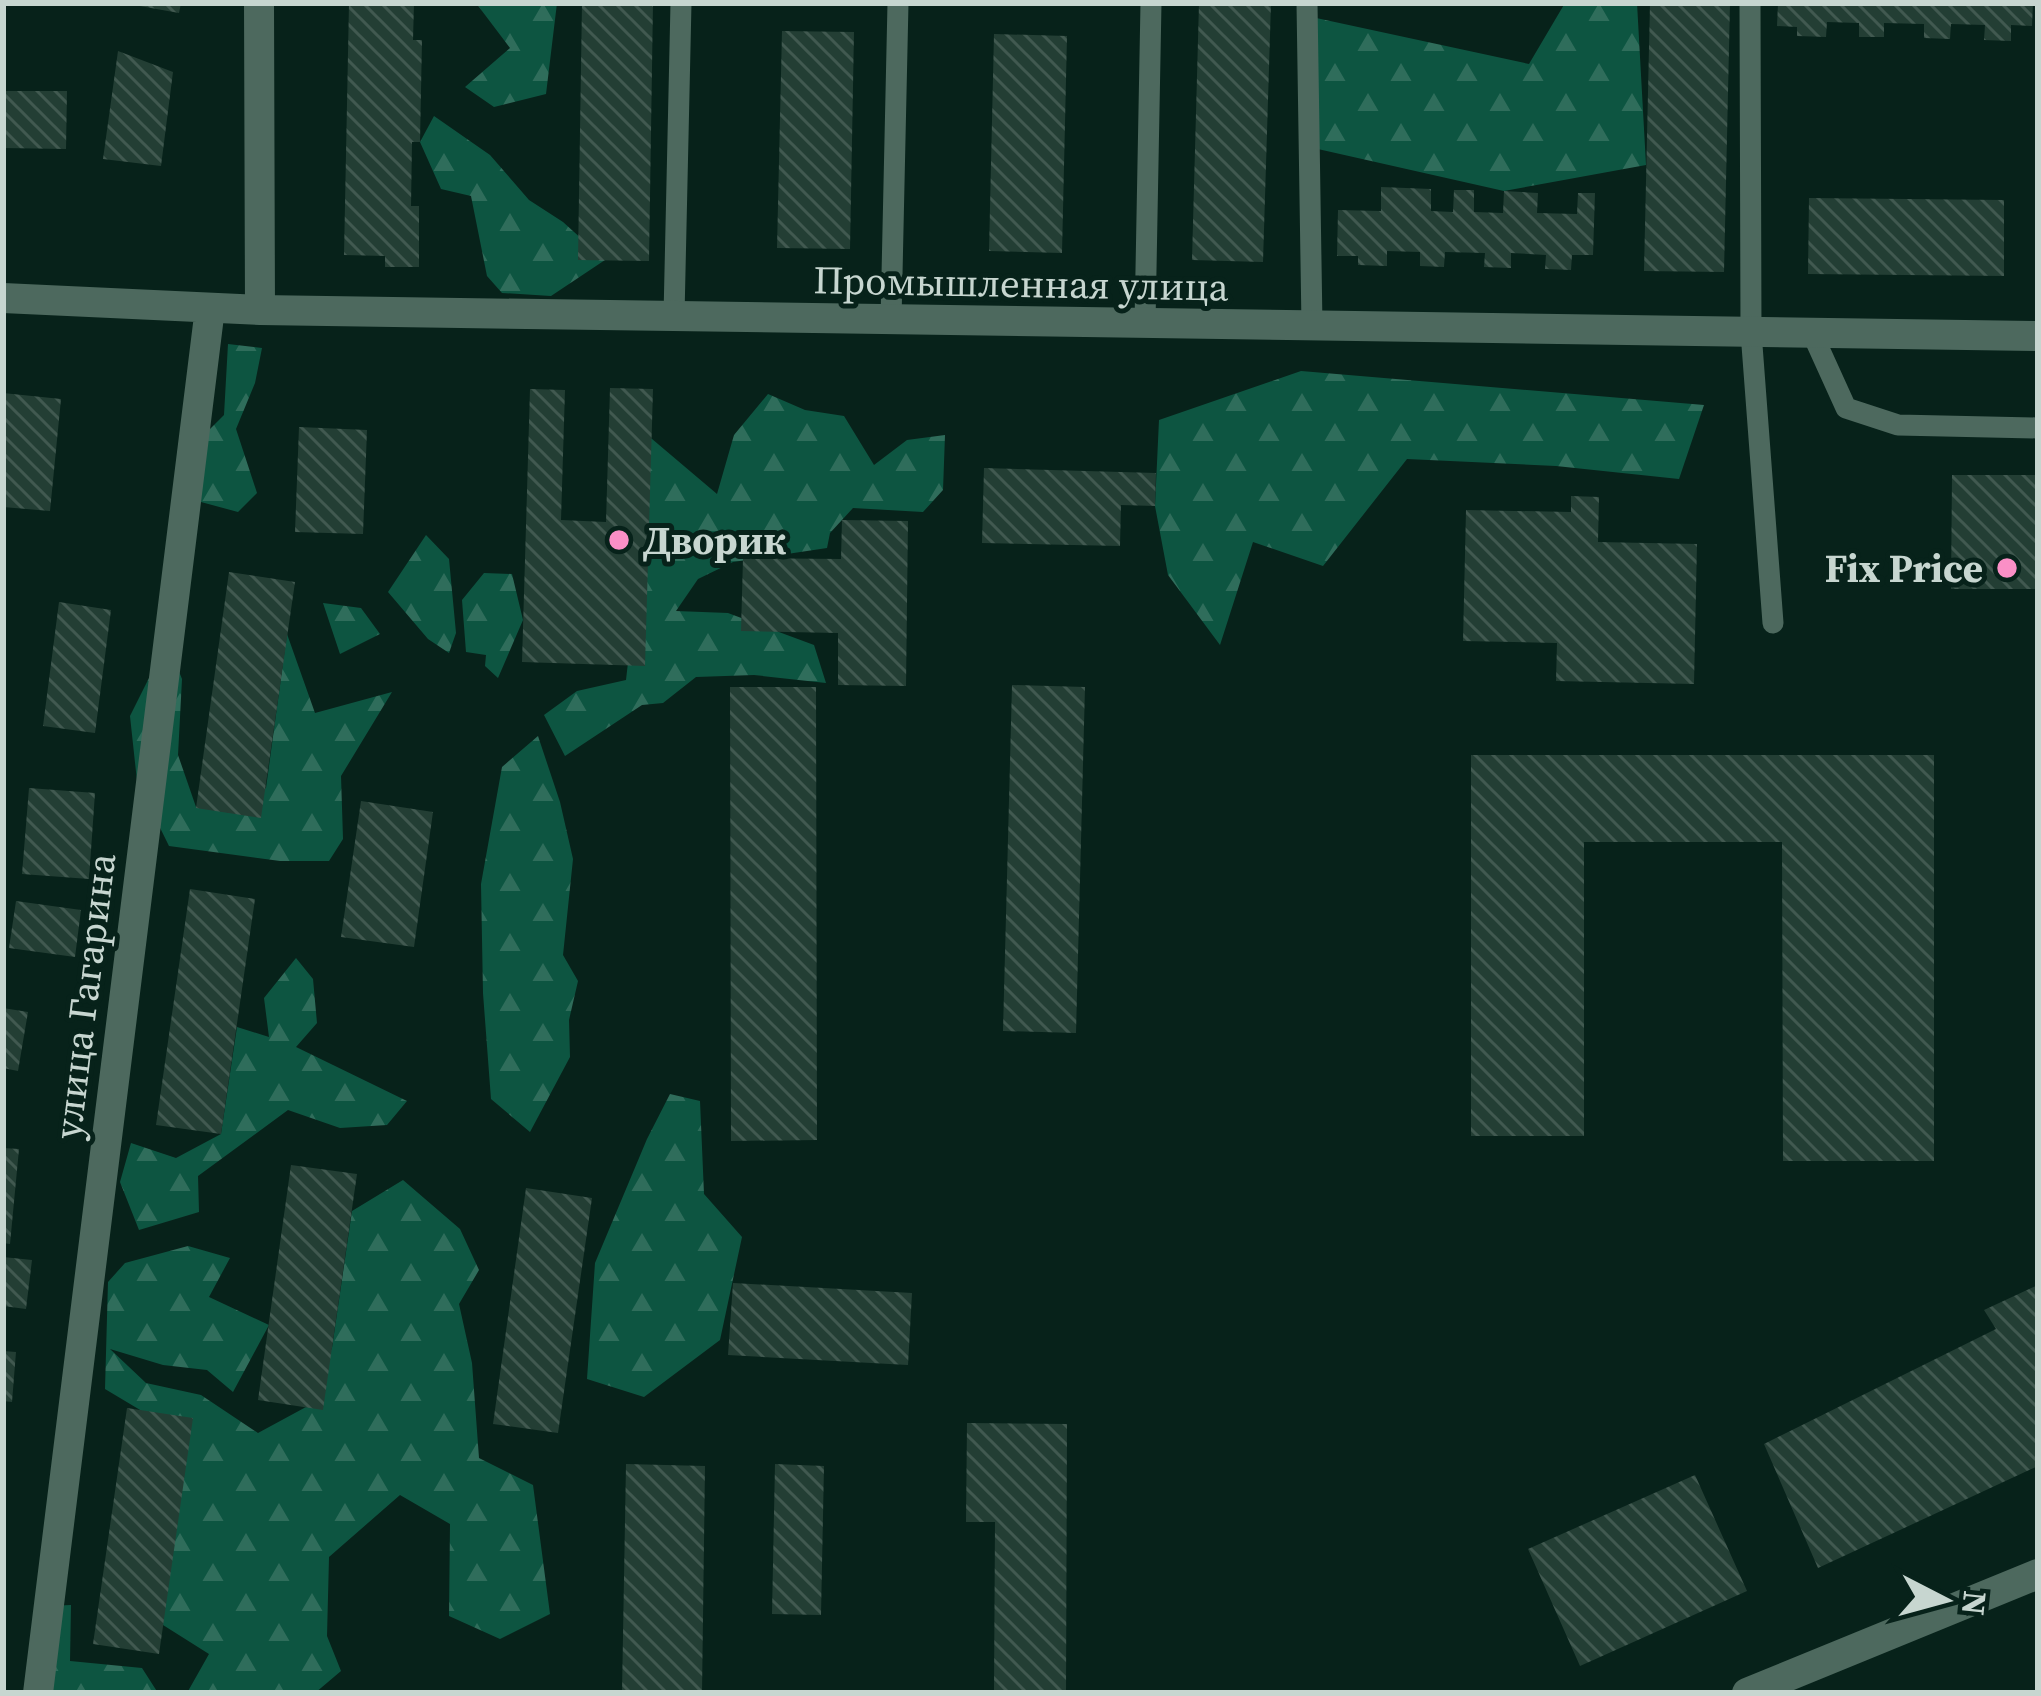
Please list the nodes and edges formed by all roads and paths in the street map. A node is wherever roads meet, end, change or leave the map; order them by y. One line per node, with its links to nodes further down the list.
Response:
1 (260, 3): 9 (street)
2 (681, 3): 10 (lane)
3 (898, 3): 11 (lane)
4 (1151, 3): 12 (lane)
5 (1307, 3): 13 (lane)
6 (1750, 3): 14 (lane)
7 (3, 298): 8 (street, Промышленная улица)
8 (210, 308): 9 (street, Промышленная улица); 20 (street, улица Гагарина)
9 (260, 310): 10 (street, Промышленная улица)
10 (674, 316): 11 (street, Промышленная улица)
11 (891, 320): 12 (street, Промышленная улица)
12 (1145, 323): 13 (street, Промышленная улица)
13 (1312, 326): 14 (street, Промышленная улица)
14 (1750, 332): 15 (street, Промышленная улица); 18 (lane)
15 (1812, 333): 16 (street, Промышленная улица); 17 (lane)
16 (2038, 336)
17 (2038, 428)
18 (1773, 623)
19 (2038, 1574): 21 (street)
20 (38, 1693)
21 (1747, 1693)

